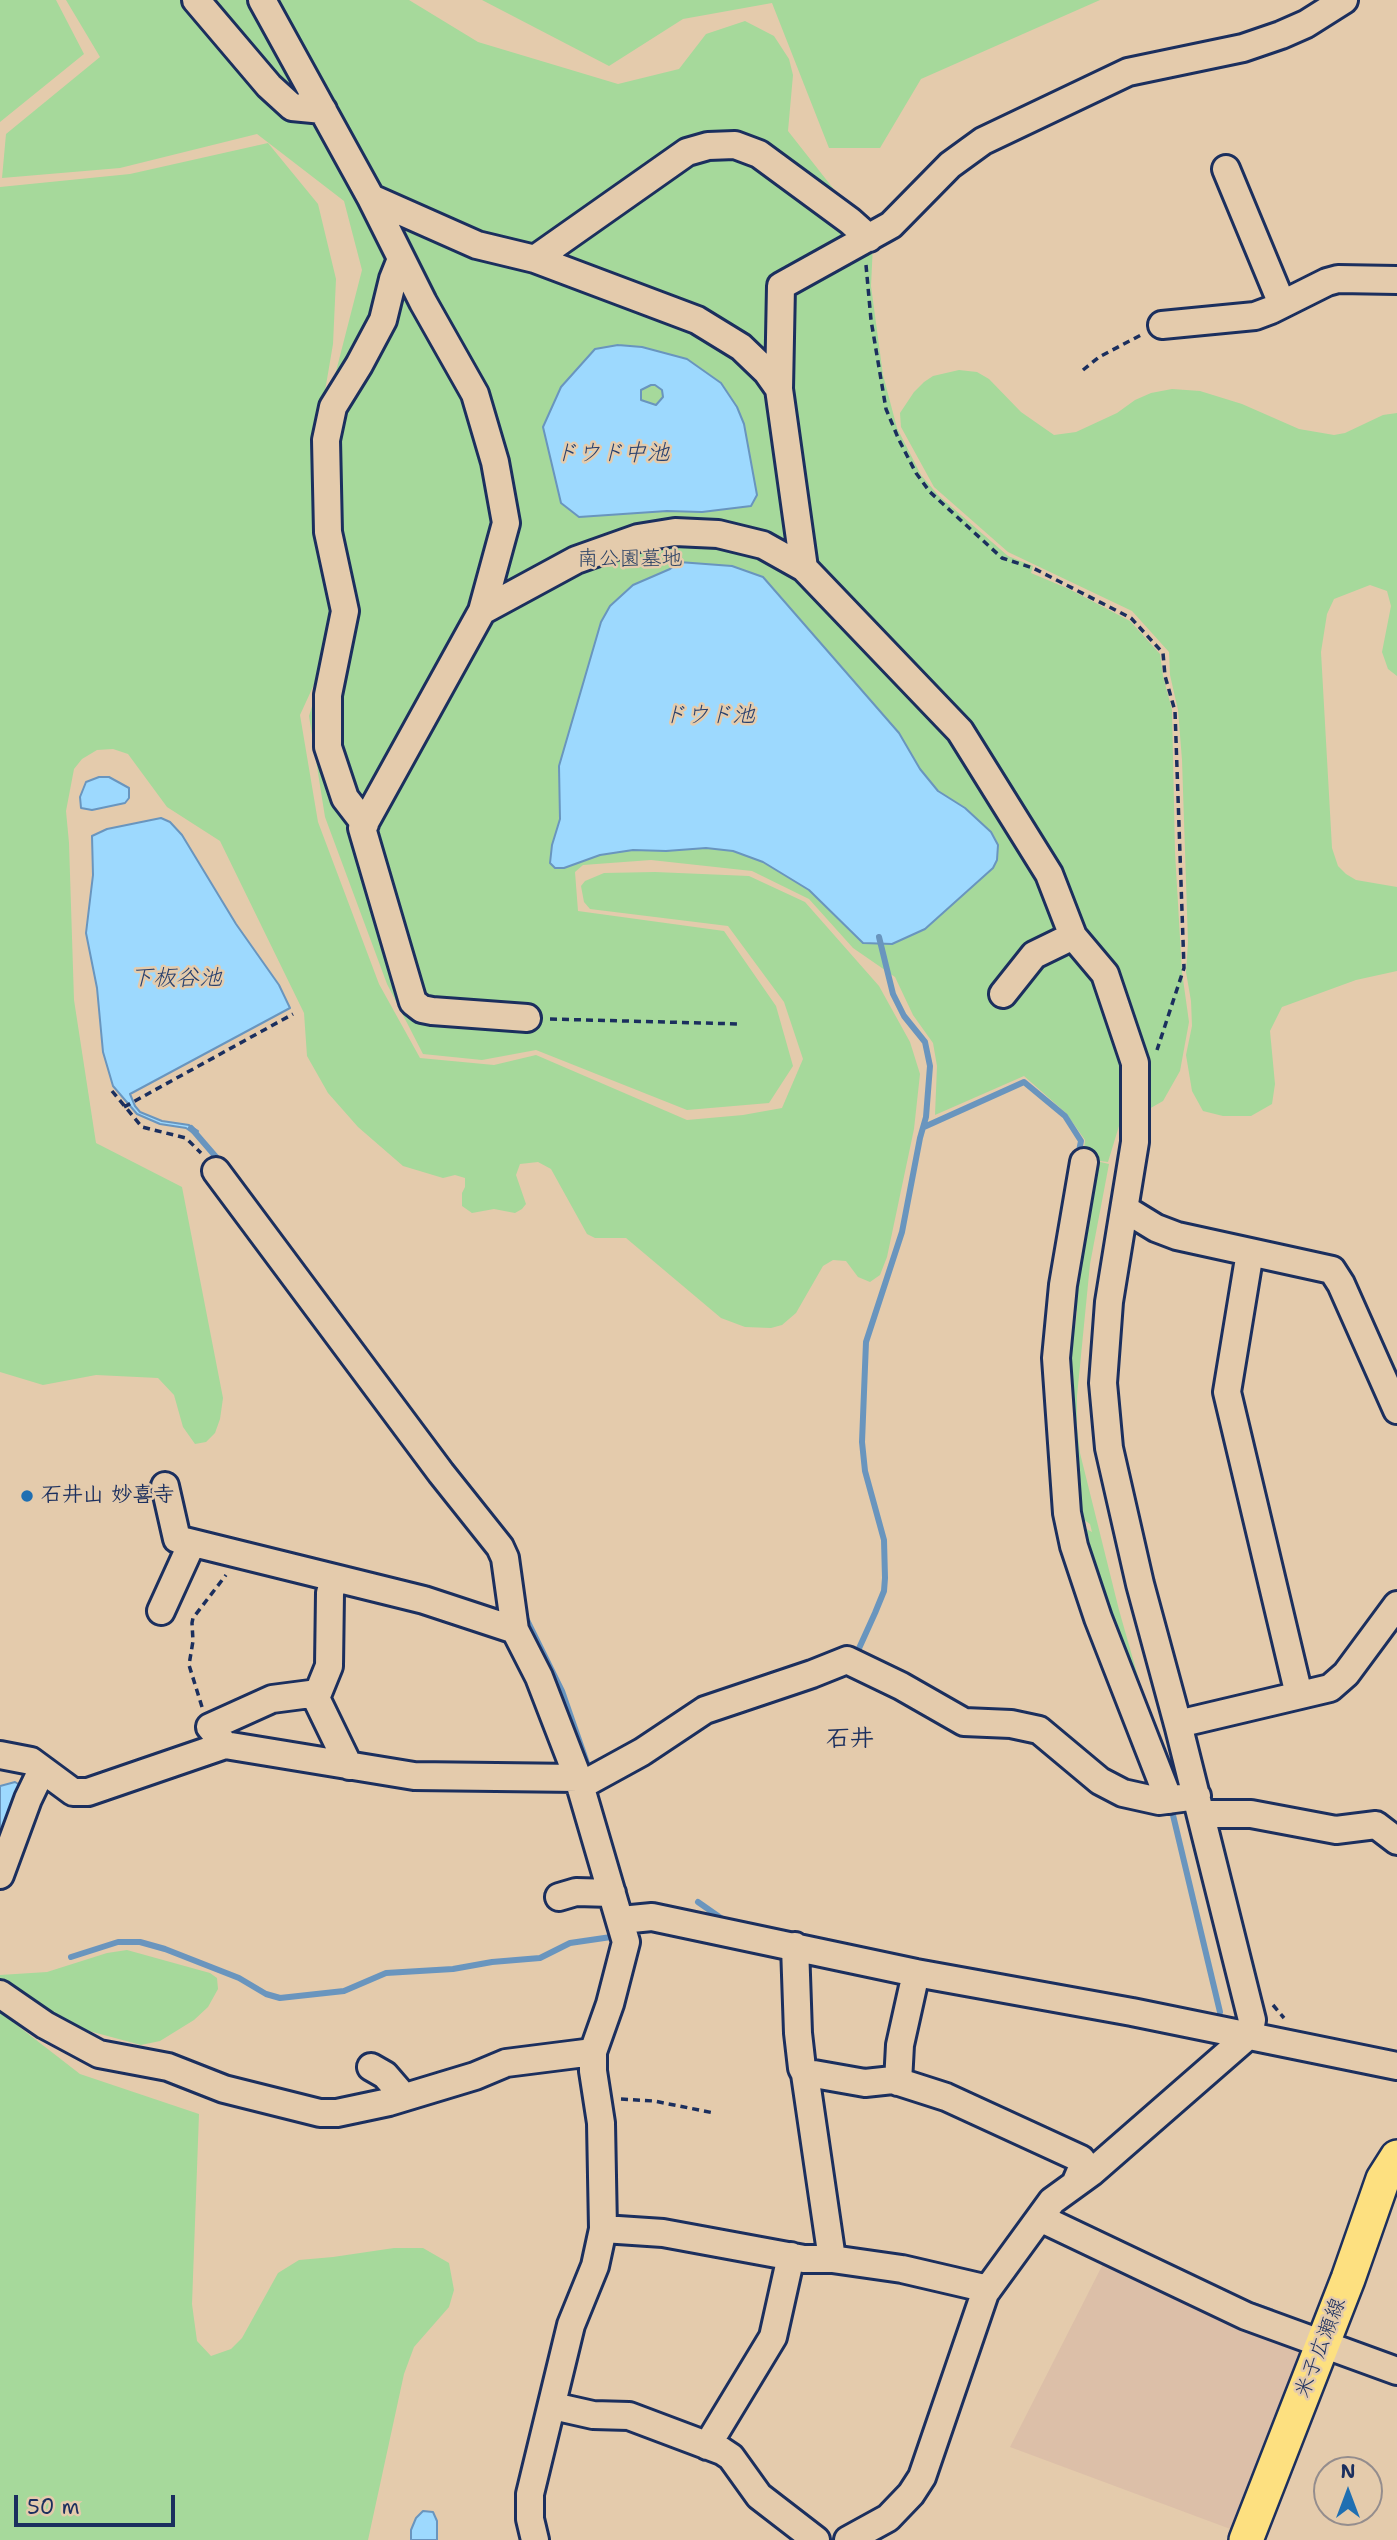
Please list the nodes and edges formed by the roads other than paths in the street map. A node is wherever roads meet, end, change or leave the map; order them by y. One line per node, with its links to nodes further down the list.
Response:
1 (196, 0): 4 (street)
2 (261, 0): 4 (street)
3 (1344, 0): 7 (street)
4 (323, 110): 6 (street)
5 (1226, 169): 11 (street)
6 (371, 198): 8 (street); 9 (street)
7 (867, 239): 9 (street); 13 (street)
8 (401, 259): 15 (street); 16 (street)
9 (535, 259): 13 (street)
10 (1397, 280): 11 (street)
11 (1282, 304): 12 (street)
12 (1162, 325)
13 (779, 389): 14 (street)
14 (804, 568): 15 (street); 17 (street)
15 (482, 611): 16 (street)
16 (365, 824): 19 (street)
17 (1073, 936): 18 (street); 22 (street)
18 (1003, 994)
19 (527, 1018)
20 (1084, 1162): 39 (street)
21 (215, 1171): 30 (street)
22 (1125, 1209): 23 (street); 33 (street)
23 (1250, 1252): 24 (street); 32 (street)
24 (1397, 1410)
25 (165, 1486): 26 (street)
26 (184, 1541): 27 (street); 29 (street)
27 (334, 1578): 30 (street); 31 (street)
28 (1397, 1605): 32 (street)
29 (161, 1611)
30 (515, 1630): 38 (street)
31 (318, 1693): 34 (street); 36 (street)
32 (1299, 1695): 33 (street)
33 (1178, 1724): 40 (street)
34 (217, 1736): 36 (street); 37 (street)
35 (0, 1755): 37 (street)
36 (349, 1766): 38 (street)
37 (42, 1770): 42 (street)
38 (579, 1782): 39 (street); 43 (street)
39 (1169, 1800): 40 (street)
40 (1199, 1805): 41 (street); 49 (street)
41 (1397, 1841)
42 (0, 1875)
43 (612, 1893): 44 (street); 45 (street)
44 (559, 1898)
45 (621, 1920): 46 (street); 50 (street)
46 (795, 1946): 47 (street); 53 (street)
47 (916, 1973): 49 (street); 54 (street)
48 (0, 1994): 55 (street)
49 (1249, 2035): 51 (street); 57 (street)
50 (593, 2052): 55 (street); 59 (street)
51 (1397, 2066)
52 (371, 2067): 55 (street)
53 (805, 2074): 54 (street); 61 (street)
54 (895, 2081): 57 (street)
55 (404, 2097)
56 (1397, 2157): 63 (main road, 米子広瀬線)
57 (1075, 2184): 58 (street)
58 (1040, 2218): 62 (street); 63 (street)
59 (603, 2229): 60 (street); 65 (street)
60 (790, 2256): 61 (street); 66 (street)
61 (832, 2259): 62 (street)
62 (988, 2289): 69 (street)
63 (1322, 2345): 64 (street); 70 (main road, 米子広瀬線)
64 (1397, 2371)
65 (553, 2406): 66 (street); 67 (street)
66 (707, 2446): 68 (street)
67 (535, 2540)
68 (816, 2540)
69 (848, 2540)
70 (1247, 2540)

